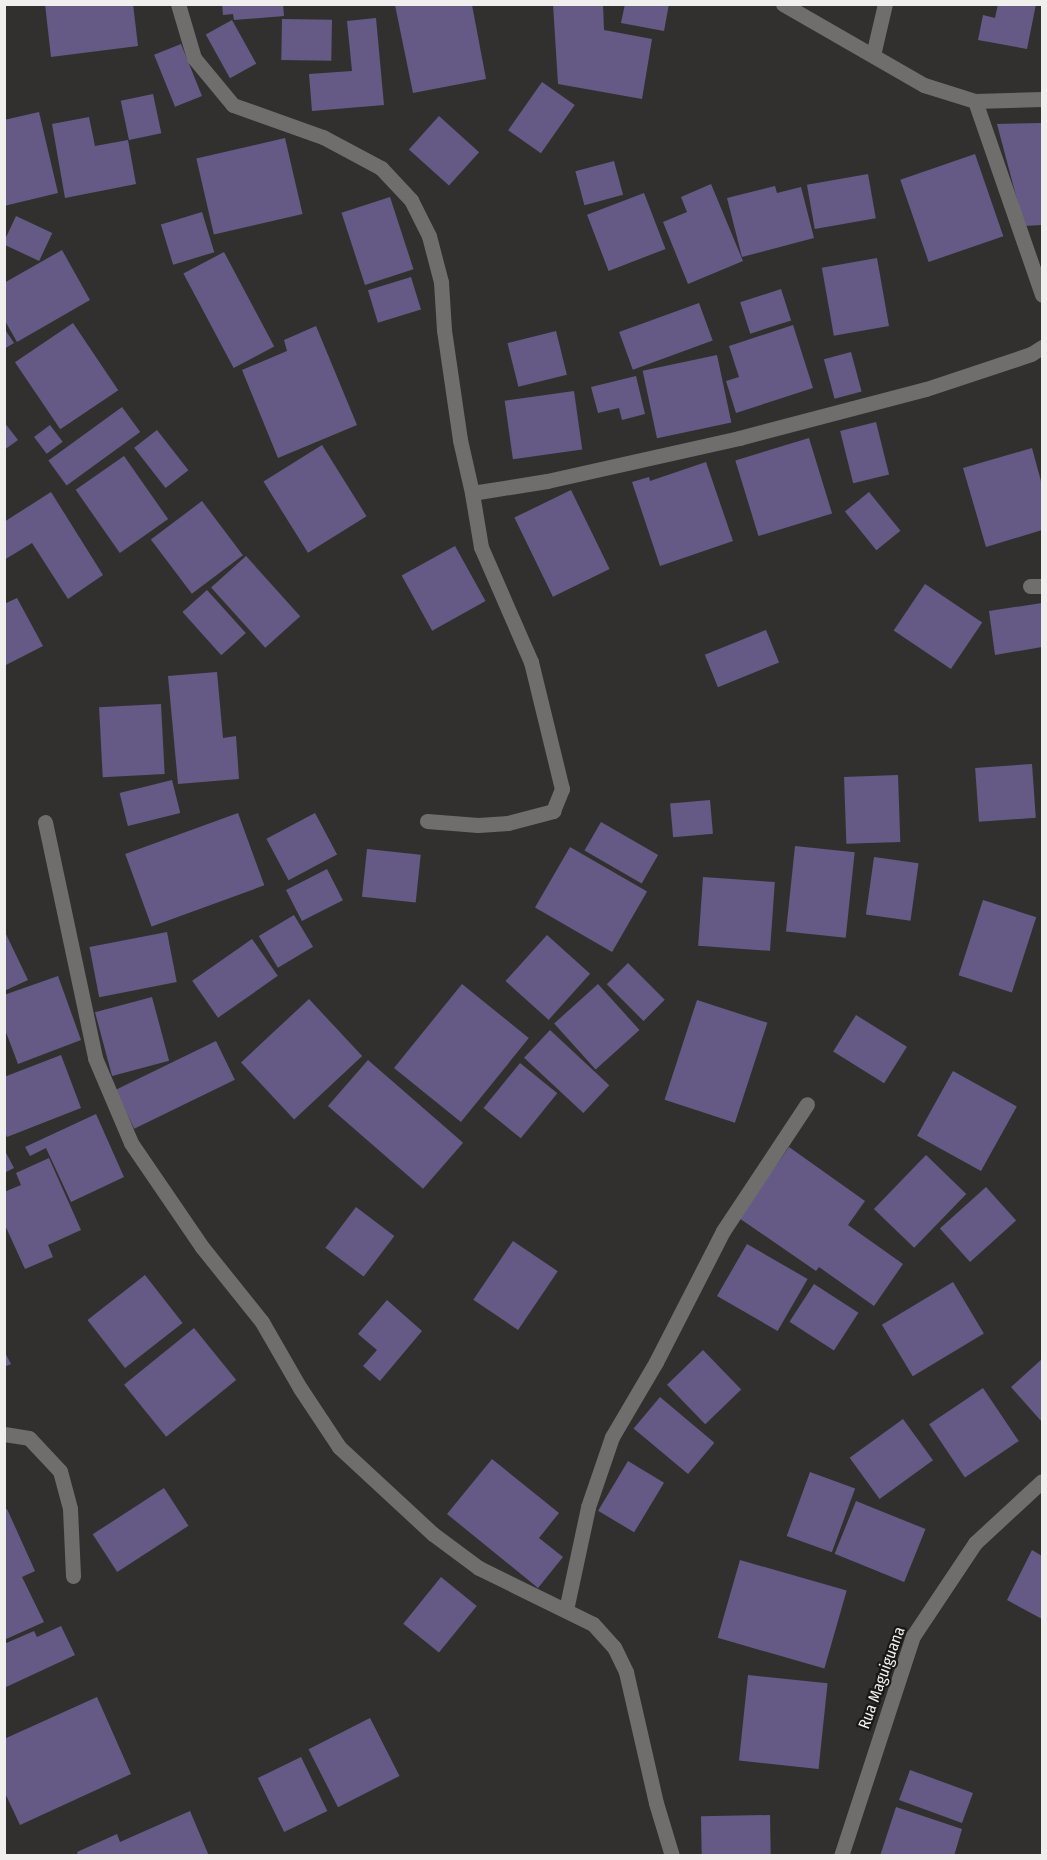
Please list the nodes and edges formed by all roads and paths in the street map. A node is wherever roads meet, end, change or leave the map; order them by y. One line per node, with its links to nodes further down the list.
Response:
1 (178, 4): 9 (street)
2 (783, 4): 4 (street)
3 (885, 4): 4 (street)
4 (873, 55): 6 (street)
5 (1042, 99): 6 (street)
6 (975, 101): 7 (street)
7 (1042, 295)
8 (1042, 347): 9 (street)
9 (472, 493): 10 (street)
10 (427, 821)
11 (45, 822): 16 (street)
12 (807, 1104): 16 (street)
13 (4, 1434): 15 (street)
14 (1042, 1481): 18 (street, Rua Maguiguana)
15 (73, 1576)
16 (566, 1610): 17 (street)
17 (672, 1856)
18 (841, 1856)

